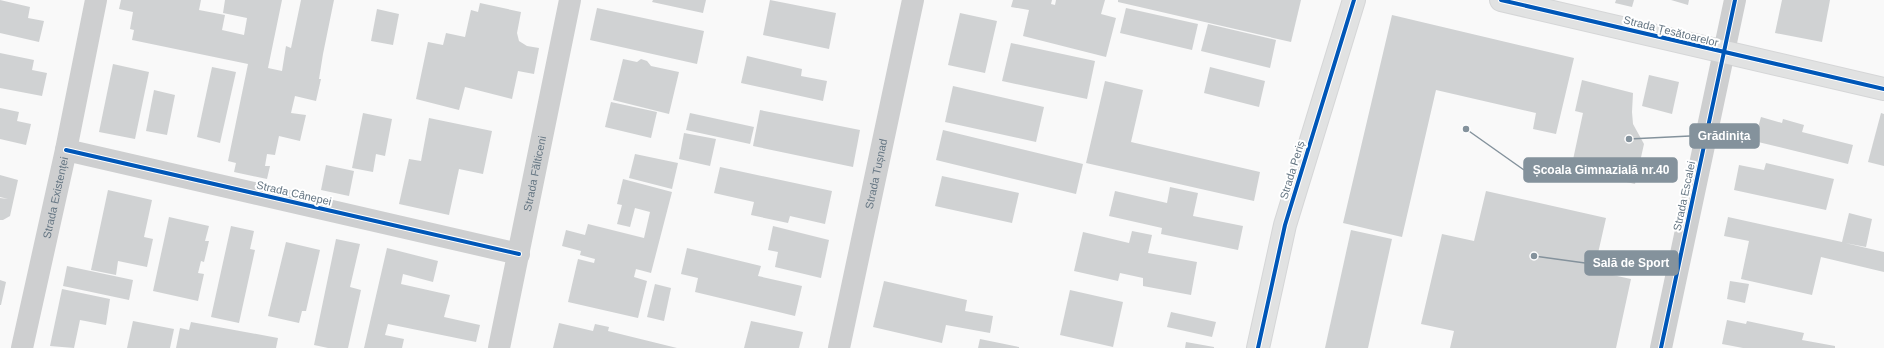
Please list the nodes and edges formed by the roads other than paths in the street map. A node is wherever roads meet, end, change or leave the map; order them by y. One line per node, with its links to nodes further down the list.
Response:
1 (96, 0): 9 (street, Strada Existenței)
2 (570, 0): 10 (street, Strada Fălticeni)
3 (913, 0): 13 (street, Strada Tușnad)
4 (1354, 0): 14 (street, Strada Periș)
5 (1501, 0): 7 (street, Strada Țesătoarelor)
6 (1735, 0): 7 (street, Strada Escalei)
7 (1723, 53): 8 (street, Strada Țesătoarelor); 15 (street, Strada Escalei)
8 (1884, 89)
9 (66, 150): 10 (street, Strada Cânepei); 11 (street, Strada Existenței)
10 (519, 254): 12 (street, Strada Fălticeni)
11 (22, 348)
12 (499, 348)
13 (839, 348)
14 (1258, 348)
15 (1661, 348)

